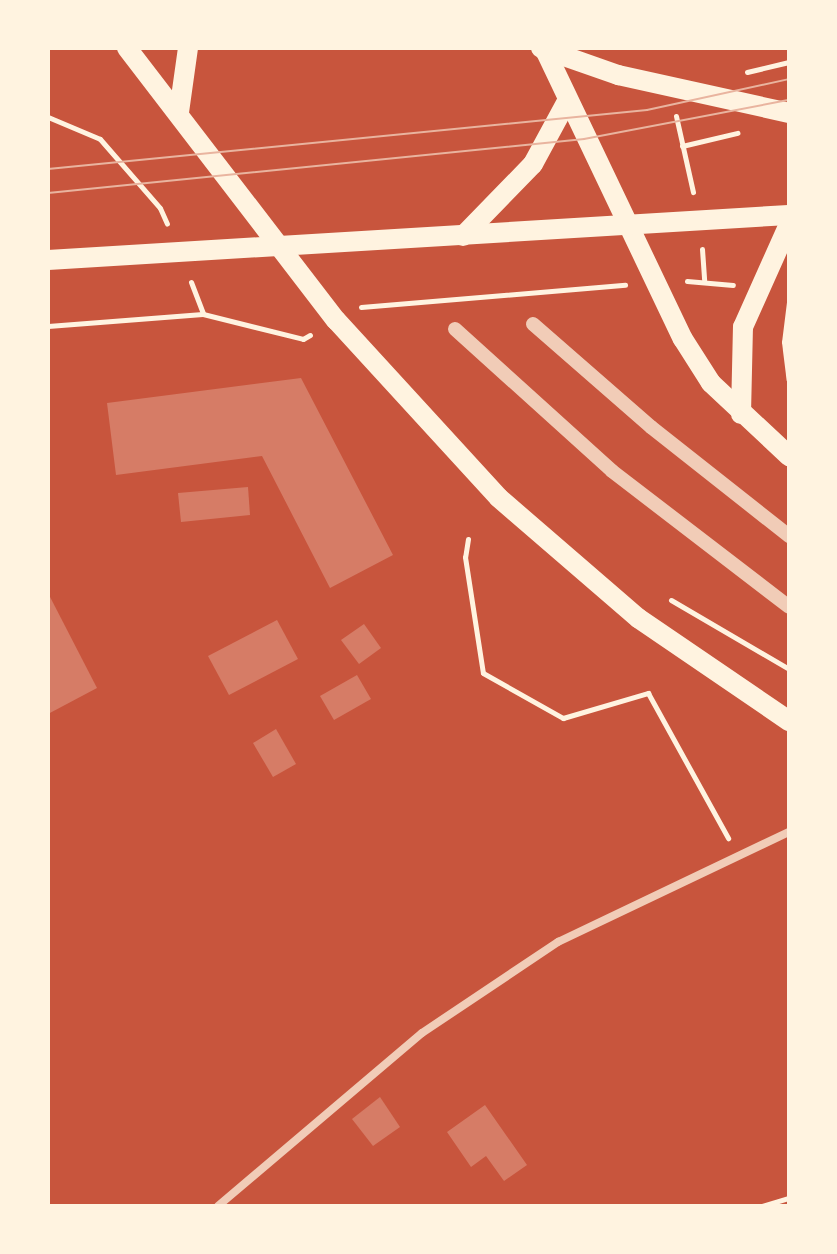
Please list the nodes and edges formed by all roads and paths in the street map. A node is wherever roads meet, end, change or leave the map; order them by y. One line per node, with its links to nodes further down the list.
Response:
1 (127, 48): 6 (main road)
2 (188, 48): 6 (main road)
3 (542, 48): 4 (main road); 7 (main road)
4 (567, 101): 12 (main road); 13 (main road)
5 (673, 104): 10 (path)
6 (179, 112): 14 (main road)
7 (789, 113)
8 (48, 117): 15 (path)
9 (789, 215): 10 (main road)
10 (700, 220): 12 (main road); 17 (path)
11 (789, 224): 19 (main road)
12 (624, 225): 13 (main road); 18 (main road)
13 (463, 236): 14 (main road)
14 (277, 247): 15 (main road); 22 (main road)
15 (179, 250): 16 (main road); 21 (path)
16 (48, 260)
17 (704, 280): 18 (path); 19 (path)
18 (652, 283): 22 (path); 27 (main road)
19 (756, 289): 27 (main road)
20 (789, 301): 26 (path)
21 (203, 314): 22 (path); 24 (path)
22 (336, 320): 34 (main road)
23 (533, 324): 29 (street)
24 (48, 326)
25 (455, 329): 32 (street)
26 (789, 380)
27 (741, 414): 28 (main road)
28 (789, 456)
29 (789, 536)
30 (468, 539): 36 (path)
31 (671, 600): 33 (path)
32 (789, 607)
33 (789, 669)
34 (789, 721)
35 (789, 832): 36 (street)
36 (736, 853): 38 (street)
37 (789, 1198): 39 (path)
38 (218, 1206)
39 (762, 1206)

